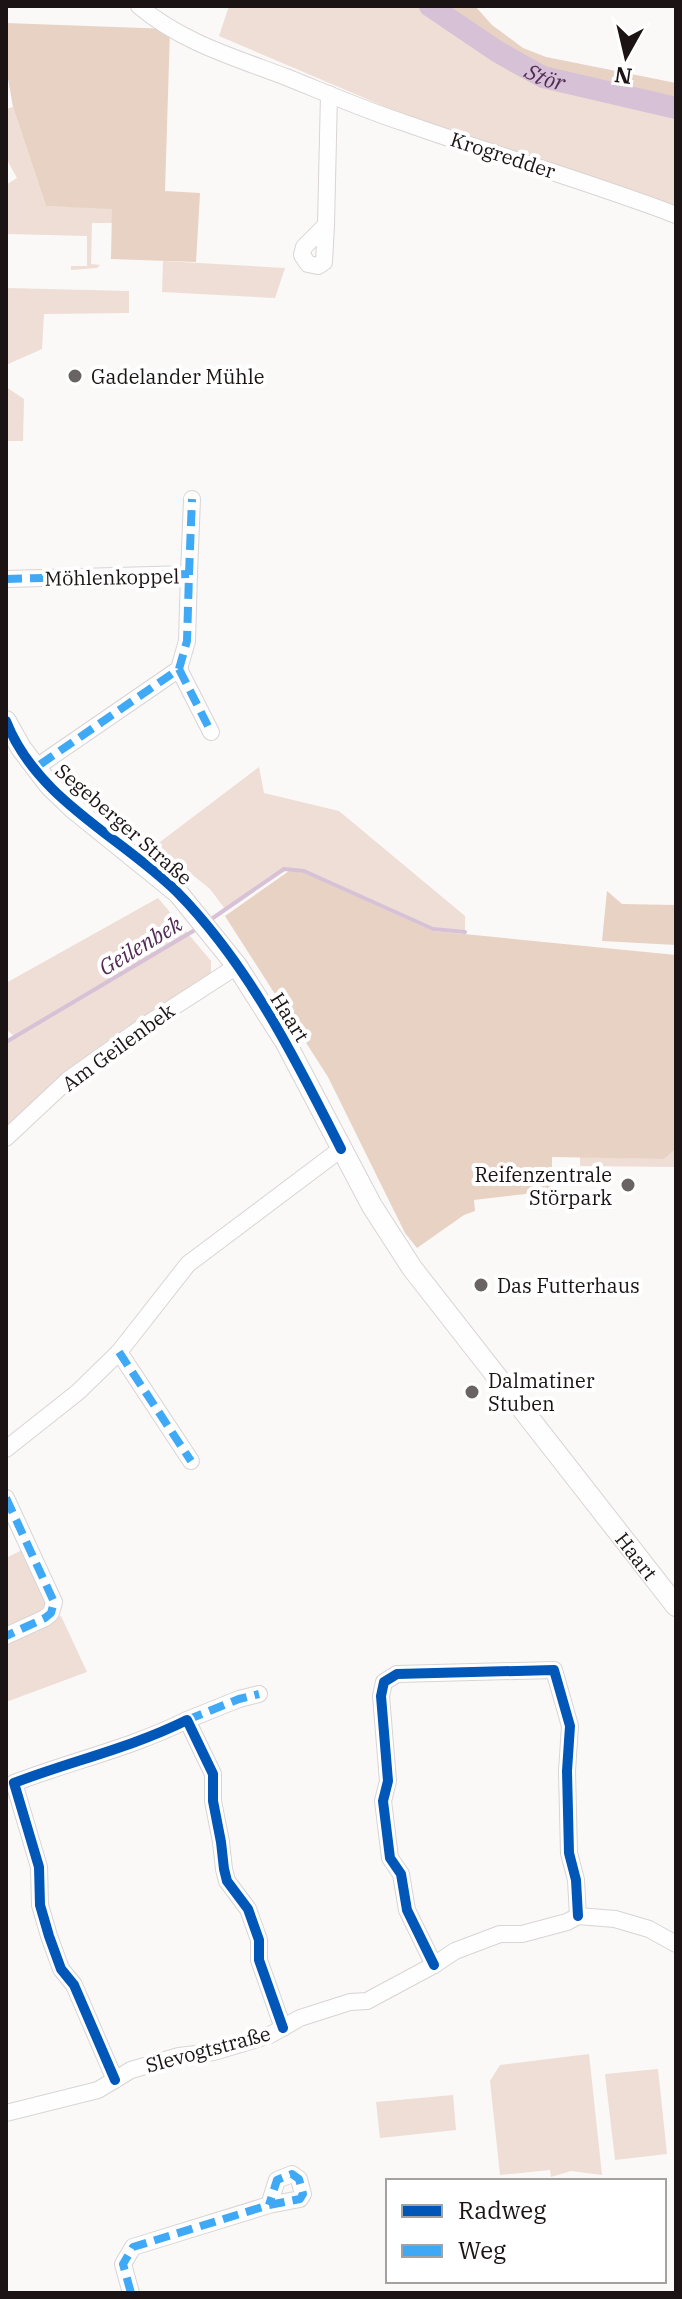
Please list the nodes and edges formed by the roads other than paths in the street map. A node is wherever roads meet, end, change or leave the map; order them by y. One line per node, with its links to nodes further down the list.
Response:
1 (139, 6): 2 (street, Krogredder)
2 (329, 94): 3 (street, Krogredder); 4 (street)
3 (676, 215)
4 (326, 225)
5 (192, 499): 6 (street)
6 (189, 574): 7 (street, Möhlenkoppel); 8 (street, Möhlenkoppel)
7 (6, 579)
8 (179, 669): 10 (street); 11 (street)
9 (6, 721): 11 (main road, Segeberger Straße)
10 (211, 732)
11 (35, 768): 12 (main road, Segeberger Straße)
12 (200, 920): 13 (main road, Haart)
13 (237, 966): 14 (street, Am Geilenbek); 15 (main road, Haart)
14 (6, 1138)
15 (341, 1149): 16 (street); 20 (main road, Haart)
16 (119, 1352): 17 (street); 18 (street)
17 (6, 1449)
18 (191, 1461)
19 (6, 1498): 21 (street)
20 (676, 1606)
21 (6, 1636)
22 (259, 1694): 23 (street)
23 (187, 1720): 24 (street); 28 (street)
24 (10, 1784): 29 (street)
25 (578, 1916): 26 (street, Slevogtstraße); 27 (street, Slevogtstraße); 27 (street)
26 (676, 1944)
27 (434, 1965): 28 (street, Slevogtstraße)
28 (283, 2028): 29 (street, Slevogtstraße)
29 (115, 2080): 30 (street, Slevogtstraße)
30 (6, 2113)
31 (269, 2205): 32 (street)
32 (131, 2293)

